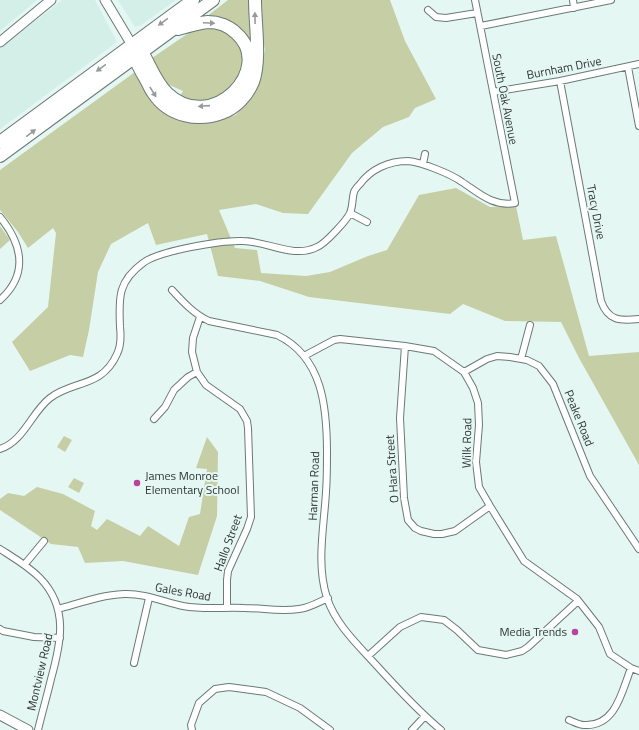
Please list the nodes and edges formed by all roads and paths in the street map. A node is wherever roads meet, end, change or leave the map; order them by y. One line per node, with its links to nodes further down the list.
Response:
1 (50, 0): 14 (street)
2 (105, 0): 15 (street)
3 (193, 0): 15 (highway, one-way to 15)
4 (213, 0): 13 (highway)
5 (255, 0): 15 (highway, one-way to 5)
6 (475, 0): 11 (street, South Oak Avenue)
7 (572, 0): 9 (street)
8 (611, 0): 9 (street)
9 (574, 8): 12 (street)
10 (428, 10): 11 (street)
11 (477, 13): 12 (street, South Oak Avenue)
12 (481, 26): 19 (street, South Oak Avenue)
13 (171, 30): 15 (highway); 15 (highway, one-way to 15)
14 (0, 42)
15 (136, 51): 21 (highway, one-way to 21); 23 (highway, one-way to 15)
16 (639, 64): 17 (street, Burnham Drive)
17 (628, 67): 18 (street, Burnham Drive); 20 (street)
18 (560, 81): 19 (street, Burnham Drive); 31 (street, Tracy Drive)
19 (492, 92): 24 (street, South Oak Avenue)
20 (639, 126)
21 (0, 142)
22 (425, 154): 24 (street)
23 (0, 156)
24 (423, 164): 25 (street)
25 (350, 213): 27 (street); 39 (street)
26 (0, 217): 29 (street)
27 (367, 222)
28 (172, 290): 30 (street, Harman Road)
29 (0, 300)
30 (200, 317): 34 (street, Harman Road); 36 (street, Hallo Street)
31 (639, 318)
32 (530, 326): 35 (street)
33 (405, 346): 34 (street, Wilk Road); 37 (street, Wilk Road); 40 (street, O Hara Street)
34 (304, 356): 46 (street, Harman Road)
35 (521, 359): 37 (street, Peake Road); 43 (street, Peake Road)
36 (197, 372): 38 (street); 48 (street, Hallo Street)
37 (464, 372): 40 (street, Wilk Road)
38 (154, 419)
39 (0, 449)
40 (490, 506): 47 (street, Wilk Road)
41 (44, 541): 44 (street)
42 (0, 549): 44 (street, Montview Road)
43 (639, 549)
44 (25, 564): 49 (street, Montview Road)
45 (150, 598): 48 (street, Gales Road); 49 (street, Gales Road); 53 (street)
46 (328, 598): 48 (street, Gales Road); 52 (street, Harman Road)
47 (578, 601): 52 (street); 54 (street, Wilk Road)
48 (227, 608)
49 (58, 609): 51 (street, Montview Road)
50 (0, 629): 51 (street)
51 (60, 638): 60 (street, Montview Road)
52 (368, 656): 57 (street, Harman Road)
53 (134, 663)
54 (631, 668): 55 (street, Wilk Road); 58 (street)
55 (639, 670)
56 (0, 715): 59 (street)
57 (425, 716): 63 (street); 64 (street, Harman Road)
58 (569, 720)
59 (28, 730)
60 (38, 730)
61 (192, 730): 62 (street)
62 (330, 730)
63 (412, 730)
64 (441, 730)

